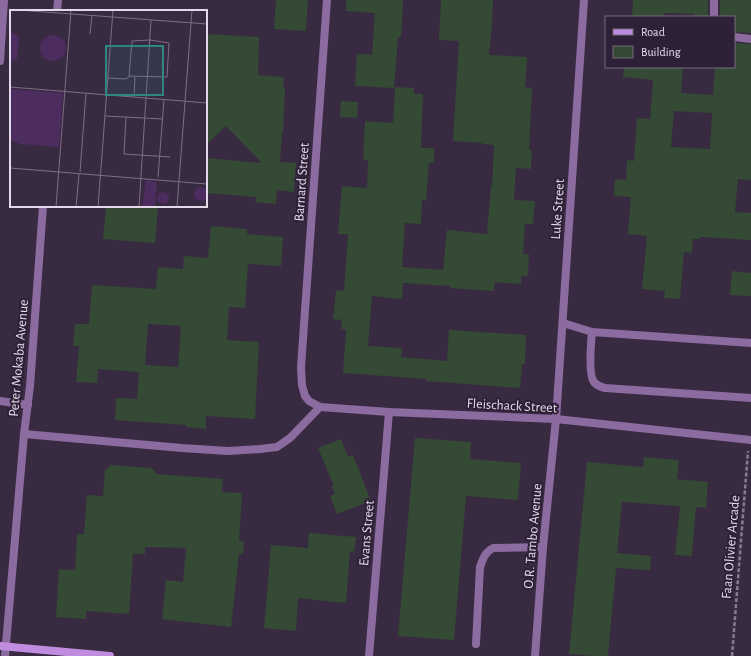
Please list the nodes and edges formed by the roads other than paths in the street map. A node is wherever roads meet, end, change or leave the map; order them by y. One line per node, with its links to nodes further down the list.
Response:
1 (4, 0): 10 (street)
2 (58, 0): 6 (street)
3 (327, 0): 18 (street, Barnard Street)
4 (584, 0): 12 (street, Luke Street)
5 (714, 0): 7 (street)
6 (57, 10)
7 (714, 16)
8 (735, 37): 9 (street)
9 (751, 39)
10 (0, 61)
11 (43, 207): 17 (street, Peter Mokaba Avenue)
12 (563, 323): 13 (street); 20 (street, Luke Street)
13 (592, 332): 14 (street); 15 (street)
14 (751, 343)
15 (751, 398)
16 (0, 402): 17 (street)
17 (28, 405): 21 (street, Peter Mokaba Avenue)
18 (320, 407): 19 (street, Fleischack Street); 21 (street)
19 (389, 412): 20 (street, Fleischack Street); 28 (street, Evans Street)
20 (556, 419): 22 (street, Fleischack Street); 23 (street, O.R. Tambo Avenue)
21 (24, 434): 25 (street, Peter Mokaba Avenue)
22 (750, 440)
23 (543, 547): 24 (street); 29 (street, O.R. Tambo Avenue)
24 (476, 644)
25 (3, 646): 26 (street, Peter Mokaba Avenue); 27 (street)
26 (5, 656)
27 (110, 656)
28 (369, 656)
29 (535, 656)

